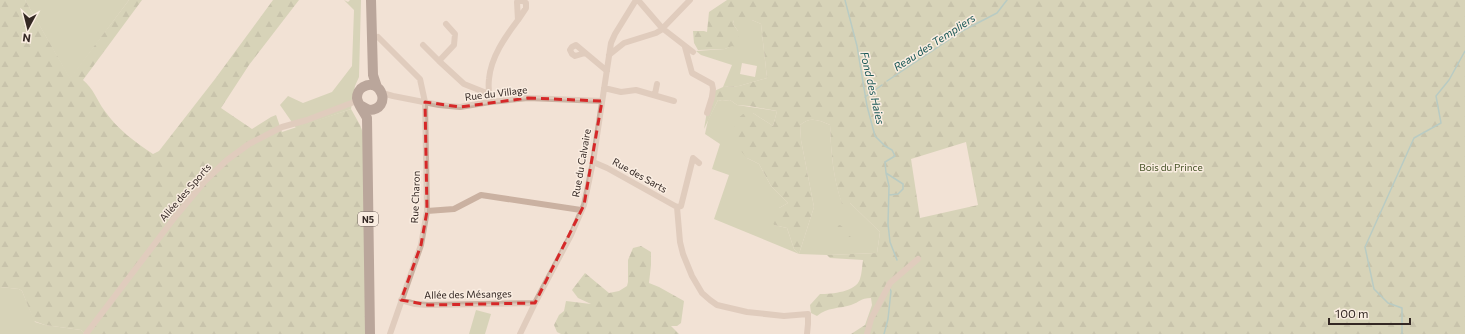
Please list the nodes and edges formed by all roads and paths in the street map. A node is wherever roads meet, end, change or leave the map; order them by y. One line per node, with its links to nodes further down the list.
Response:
1 (365, 0): 17 (main road)
2 (371, 0): 19 (main road)
3 (637, 0): 7 (street); 13 (street, Rue du Calvaire)
4 (690, 0): 7 (street)
5 (518, 20): 20 (street)
6 (446, 24): 14 (street)
7 (662, 28): 10 (street); 13 (street)
8 (378, 37): 25 (street, Rue Charon)
9 (423, 45): 14 (street)
10 (685, 47): 11 (street); 28 (street)
11 (693, 52)
12 (585, 54): 15 (street)
13 (609, 55): 15 (street, Rue du Calvaire)
14 (439, 61): 20 (street)
15 (607, 71): 18 (street, Rue du Calvaire)
16 (657, 84): 21 (street)
17 (365, 86): 19 (main road); 24 (main road)
18 (604, 88): 21 (street); 22 (street, Rue du Calvaire)
19 (380, 94): 25 (street, Rue du Village); 27 (main road)
20 (489, 94): 26 (street)
21 (655, 94): 23 (street)
22 (602, 101): 26 (street, Rue du Village); 29 (street, Rue du Calvaire)
23 (674, 101)
24 (359, 102): 27 (main road); 37 (street, Allée des Sports); 38 (main road, N5)
25 (426, 102): 26 (street, Rue du Village); 32 (street, Rue Charon)
26 (490, 102)
27 (375, 109): 39 (main road, N5)
28 (708, 113)
29 (593, 162): 31 (street, Rue des Sarts); 33 (street, Rue du Calvaire)
30 (699, 163): 31 (street)
31 (677, 207): 42 (street)
32 (427, 210): 33 (street); 35 (street, Rue Charon)
33 (581, 210): 36 (street, Rue du Calvaire)
34 (918, 259): 43 (street)
35 (401, 300): 36 (street, Allée des Mésanges); 40 (street, Rue Charon)
36 (535, 303): 41 (street, Rue du Calvaire)
37 (86, 334)
38 (370, 334)
39 (376, 334)
40 (390, 334)
41 (520, 334)
42 (807, 334)
43 (867, 334)

